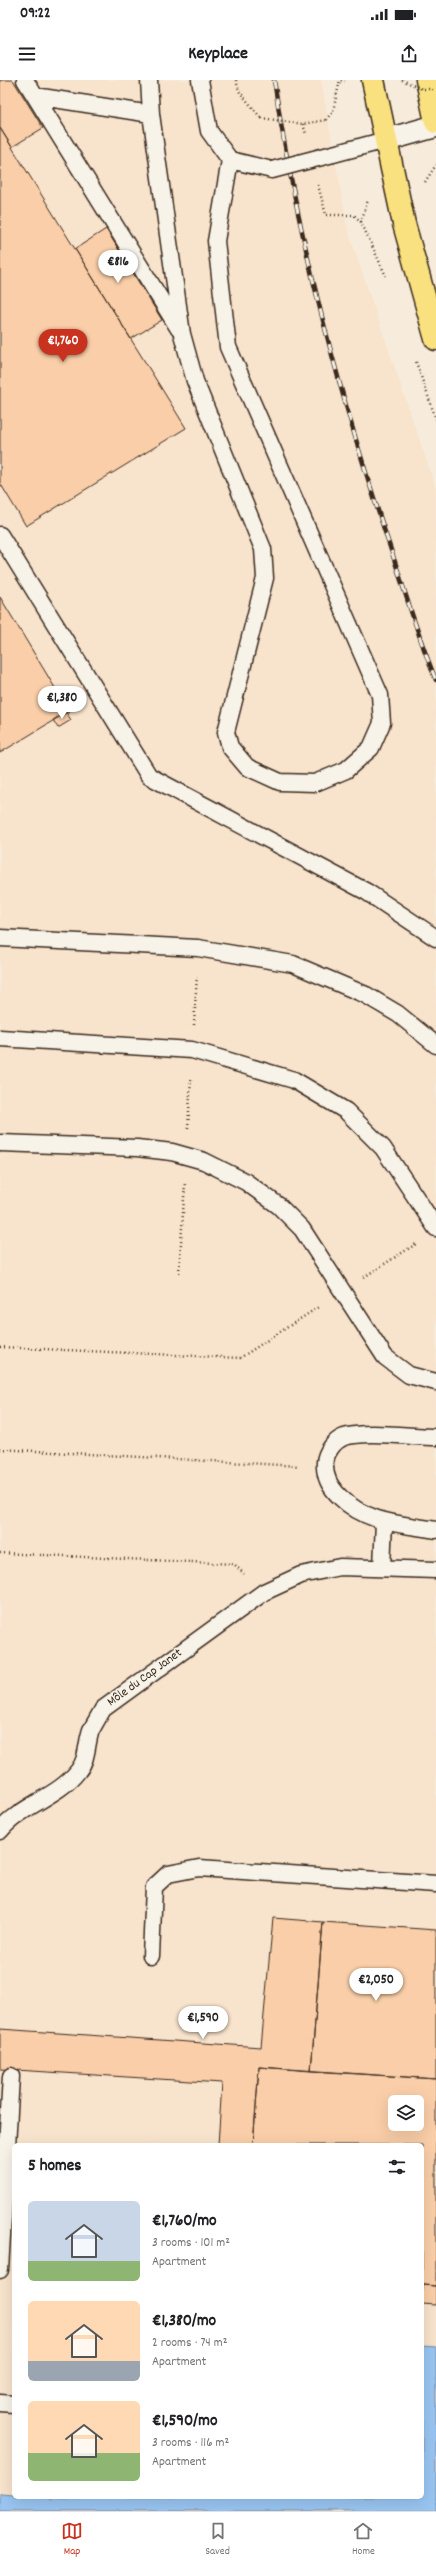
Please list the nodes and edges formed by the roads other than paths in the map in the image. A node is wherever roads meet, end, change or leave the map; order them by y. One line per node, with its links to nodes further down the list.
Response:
1 (25, 80): 6 (lane)
2 (149, 80): 7 (lane)
3 (373, 80): 10 (main road)
4 (427, 80): 8 (main road)
5 (201, 81): 11 (lane)
6 (35, 96): 7 (lane); 12 (lane)
7 (151, 114): 12 (lane)
8 (436, 122)
9 (436, 126): 10 (street)
10 (386, 140): 11 (lane, bridge); 13 (main road)
11 (230, 160): 12 (lane)
12 (182, 334)
13 (436, 339)
14 (0, 534): 16 (lane)
15 (0, 938): 18 (lane)
16 (436, 938)
17 (0, 1038): 20 (lane)
18 (436, 1046)
19 (0, 1142): 21 (lane)
20 (436, 1228)
21 (436, 1382)
22 (436, 1438): 23 (lane)
23 (384, 1522): 24 (lane); 25 (lane)
24 (436, 1530)
25 (382, 1567): 26 (lane, Môle du Cap Janet); 27 (lane, Môle du Cap Janet)
26 (436, 1570)
27 (0, 1831)
28 (436, 1884): 29 (lane)
29 (151, 1956)
30 (11, 2076): 31 (lane)
31 (0, 2270)
32 (0, 2403): 33 (lane)
33 (12, 2404)

